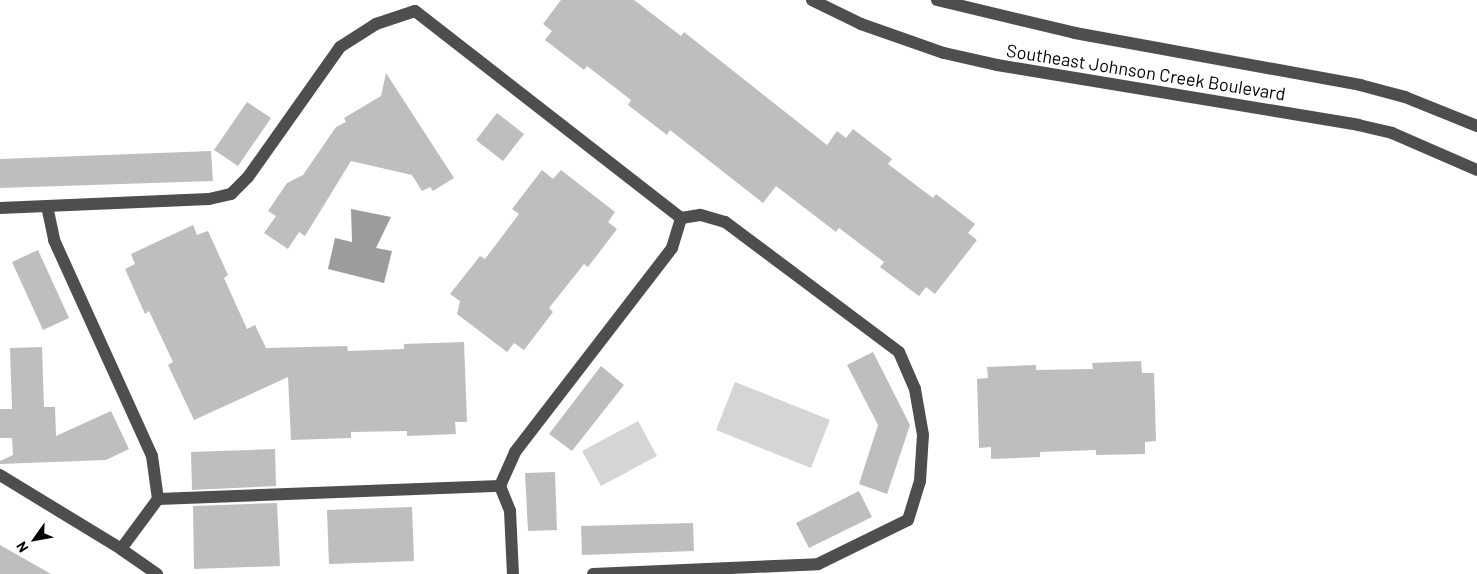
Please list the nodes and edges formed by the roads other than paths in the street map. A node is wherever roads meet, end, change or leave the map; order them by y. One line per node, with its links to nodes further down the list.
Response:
1 (812, 0): 5 (street, Southeast Johnson Creek Boulevard)
2 (937, 0): 4 (street, Southeast Johnson Creek Boulevard)
3 (418, 5): 6 (street); 8 (street)
4 (1477, 126)
5 (1477, 170)
6 (47, 206): 7 (street); 11 (street)
7 (0, 208)
8 (681, 218): 10 (street); 15 (street)
9 (0, 475): 12 (street)
10 (500, 486): 11 (street); 14 (street)
11 (158, 499): 12 (street)
12 (121, 549): 13 (street)
13 (157, 574)
14 (513, 574)
15 (593, 574)

